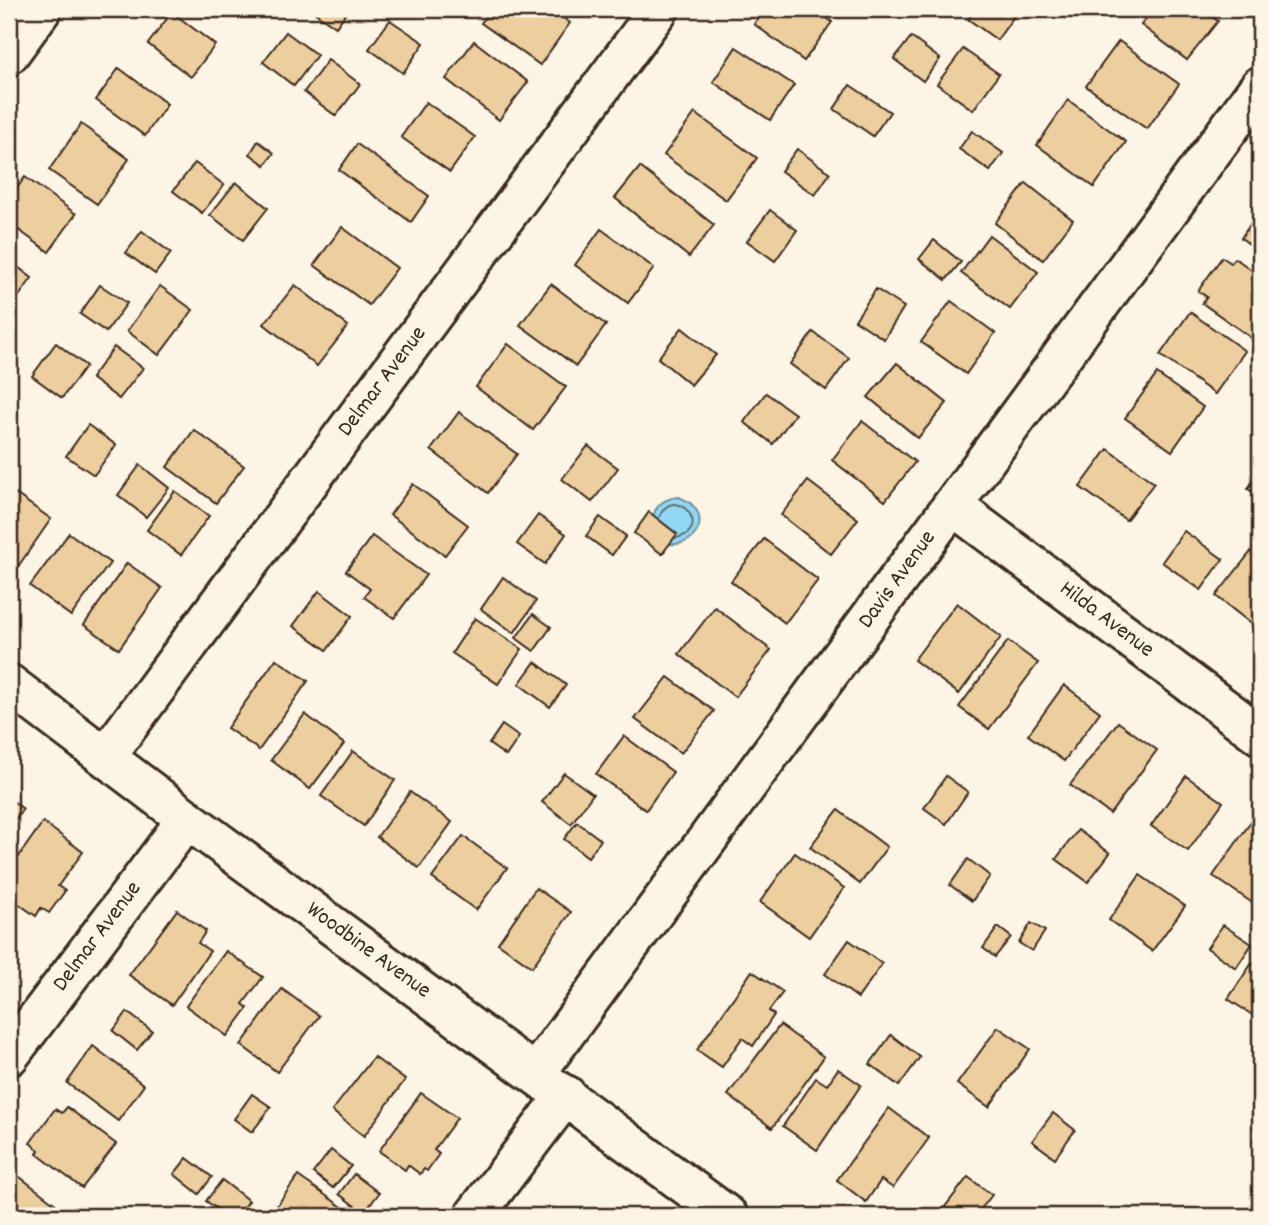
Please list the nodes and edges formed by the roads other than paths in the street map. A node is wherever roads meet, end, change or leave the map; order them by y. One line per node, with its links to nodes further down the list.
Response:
1 (42, 9): 3 (street)
2 (659, 9): 8 (street, Delmar Avenue)
3 (9, 54)
4 (1260, 86): 5 (street, Davis Avenue)
5 (953, 506): 7 (street, Hilda Avenue); 11 (street, Davis Avenue)
6 (9, 684): 8 (street, Woodbine Avenue)
7 (1260, 735)
8 (106, 756): 9 (street, Woodbine Avenue)
9 (187, 819): 10 (street, Delmar Avenue); 11 (street, Woodbine Avenue)
10 (9, 1056)
11 (551, 1084): 12 (street, Davis Avenue); 13 (street, Woodbine Avenue)
12 (474, 1216)
13 (728, 1216)

